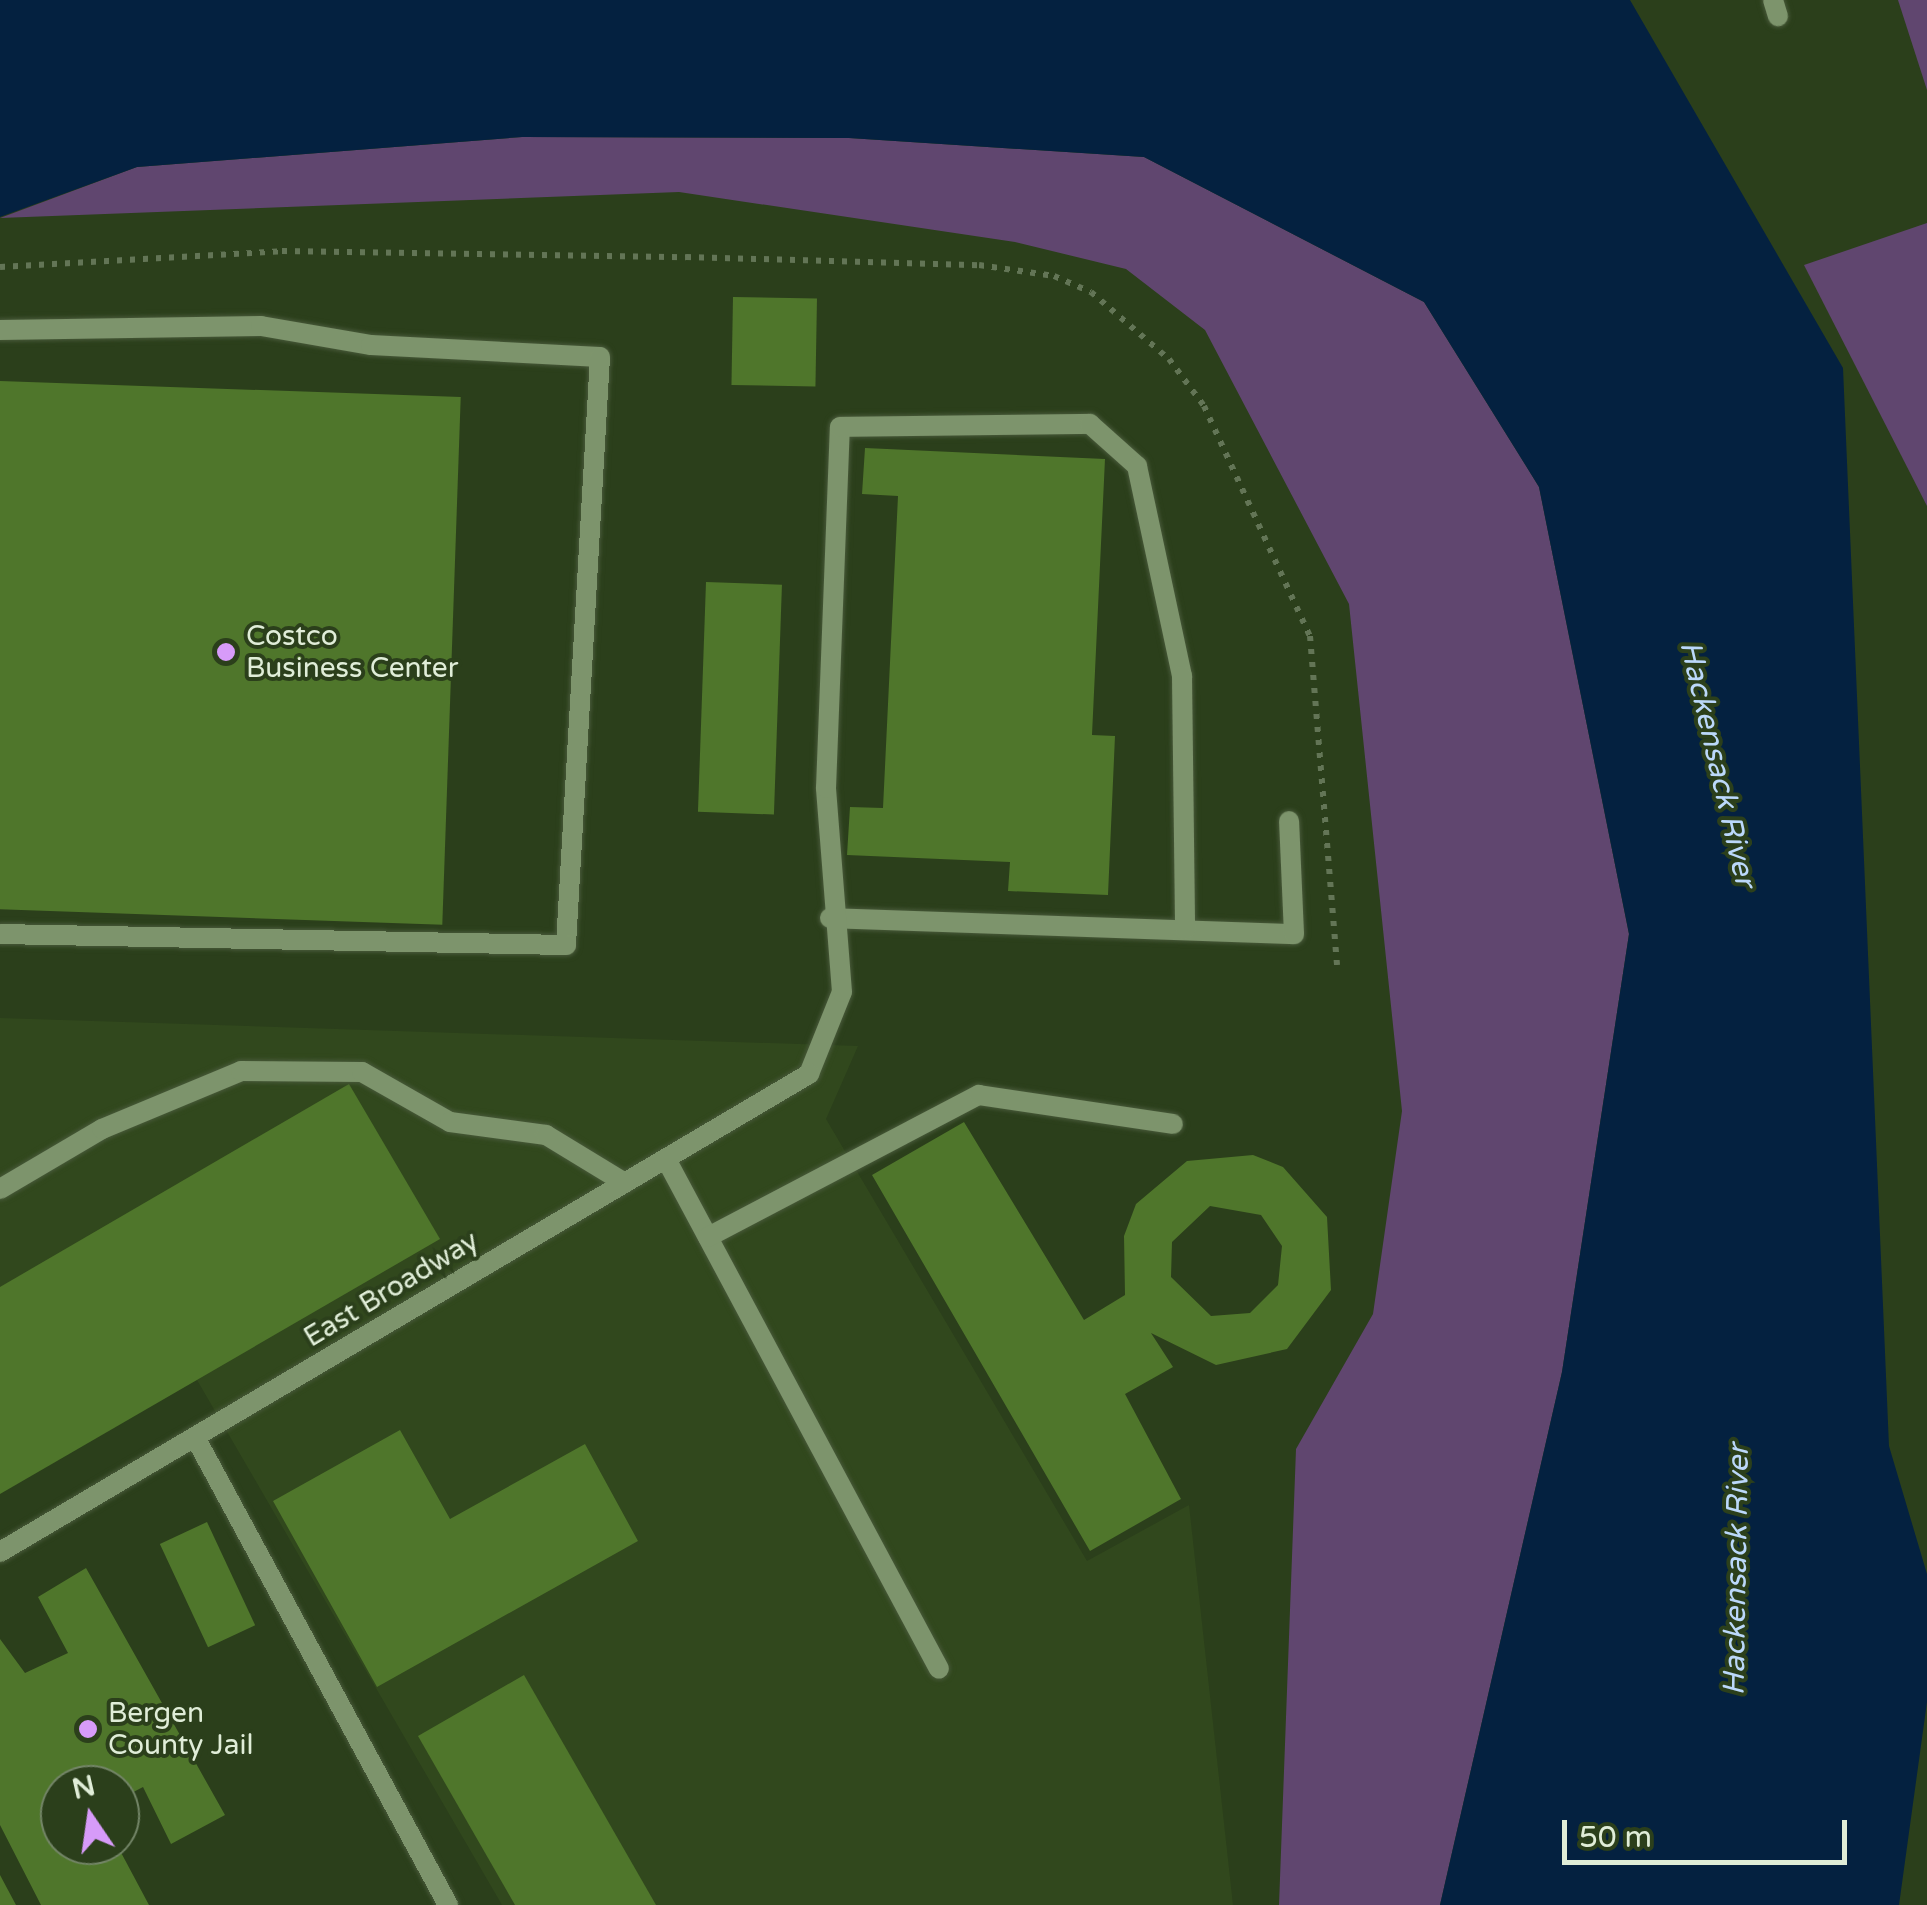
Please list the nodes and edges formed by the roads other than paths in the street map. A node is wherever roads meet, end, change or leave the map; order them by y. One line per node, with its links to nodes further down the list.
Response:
1 (0, 330): 5 (street)
2 (1289, 822): 4 (street)
3 (830, 918): 4 (street); 4 (street); 7 (street, East Broadway)
4 (1185, 930)
5 (0, 934)
6 (1172, 1124): 10 (street)
7 (666, 1159): 8 (street, East Broadway); 10 (street)
8 (625, 1183): 9 (street); 11 (street, East Broadway)
9 (0, 1190)
10 (708, 1236): 13 (street)
11 (195, 1437): 12 (street, East Broadway); 14 (street)
12 (0, 1552)
13 (939, 1668)
14 (448, 1905)

